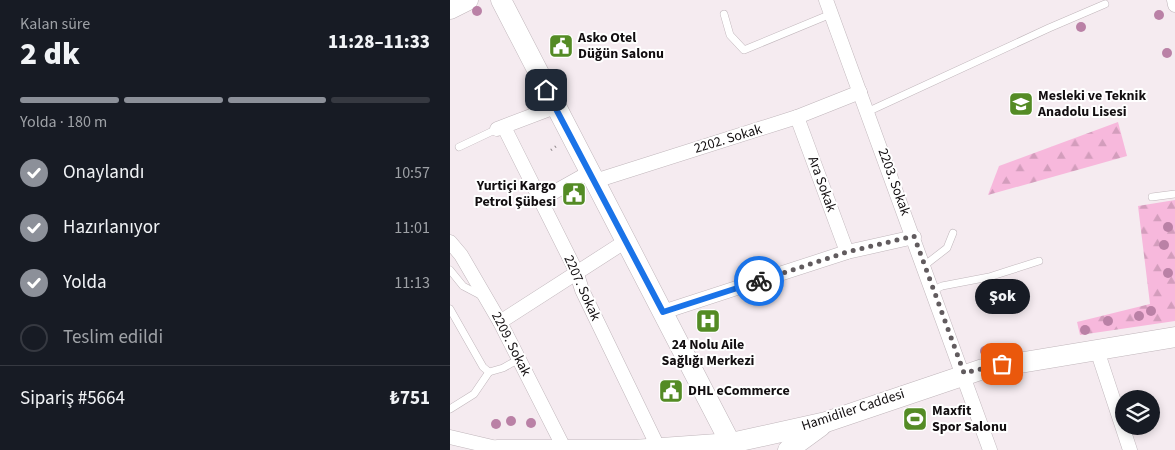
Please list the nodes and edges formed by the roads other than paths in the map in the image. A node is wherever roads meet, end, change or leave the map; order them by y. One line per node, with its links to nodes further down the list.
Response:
1 (468, 0): 7 (main road)
2 (501, 0): 11 (main road)
3 (826, 0): 9 (street, 2203. Sokak)
4 (1174, 0): 6 (street)
5 (1105, 4): 12 (lane)
6 (1175, 5)
7 (450, 9)
8 (724, 14): 9 (lane)
9 (831, 14): 10 (street, 2203. Sokak)
10 (860, 92): 12 (street, 2203. Sokak); 13 (street, 2202. Sokak)
11 (555, 107): 14 (street); 16 (main road)
12 (868, 112): 21 (street, 2203. Sokak)
13 (797, 117): 16 (street, 2202. Sokak); 24 (street, Ara Sokak)
14 (500, 128): 15 (lane); 19 (street, 2207. Sokak)
15 (459, 147)
16 (592, 176): 19 (street); 22 (main road)
17 (1175, 194): 18 (lane)
18 (1152, 196)
19 (540, 200): 28 (street, 2207. Sokak)
20 (953, 233): 26 (lane)
21 (914, 236): 24 (street); 26 (street, 2203. Sokak)
22 (626, 241): 28 (street); 32 (main road)
23 (450, 242): 30 (street, 2209. Sokak)
24 (847, 252): 32 (street)
25 (1039, 261): 29 (lane)
26 (925, 265): 29 (street, 2203. Sokak)
27 (450, 270): 30 (lane)
28 (576, 271): 33 (street); 43 (street, 2207. Sokak)
29 (934, 290): 38 (street, 2203. Sokak)
30 (487, 299): 33 (street, 2209. Sokak)
31 (450, 308): 37 (lane)
32 (663, 312): 42 (main road)
33 (500, 322): 36 (street, 2209. Sokak)
34 (1175, 337): 35 (main road, Hamidiler Caddesi)
35 (1097, 350): 38 (main road, Hamidiler Caddesi); 48 (street)
36 (519, 359): 37 (lane); 45 (street, 2209. Sokak)
37 (489, 372): 39 (lane)
38 (964, 373): 40 (main road, Hamidiler Caddesi); 47 (street, 2203. Sokak)
39 (450, 409)
40 (826, 422): 42 (main road, Hamidiler Caddesi); 46 (main road)
41 (450, 437): 44 (street)
42 (732, 446): 43 (main road, Hamidiler Caddesi)
43 (659, 449): 45 (main road, Hamidiler Caddesi)
44 (499, 450): 45 (main road, Hamidiler Caddesi)
45 (565, 450)
46 (788, 450)
47 (990, 450)
48 (1130, 450)

